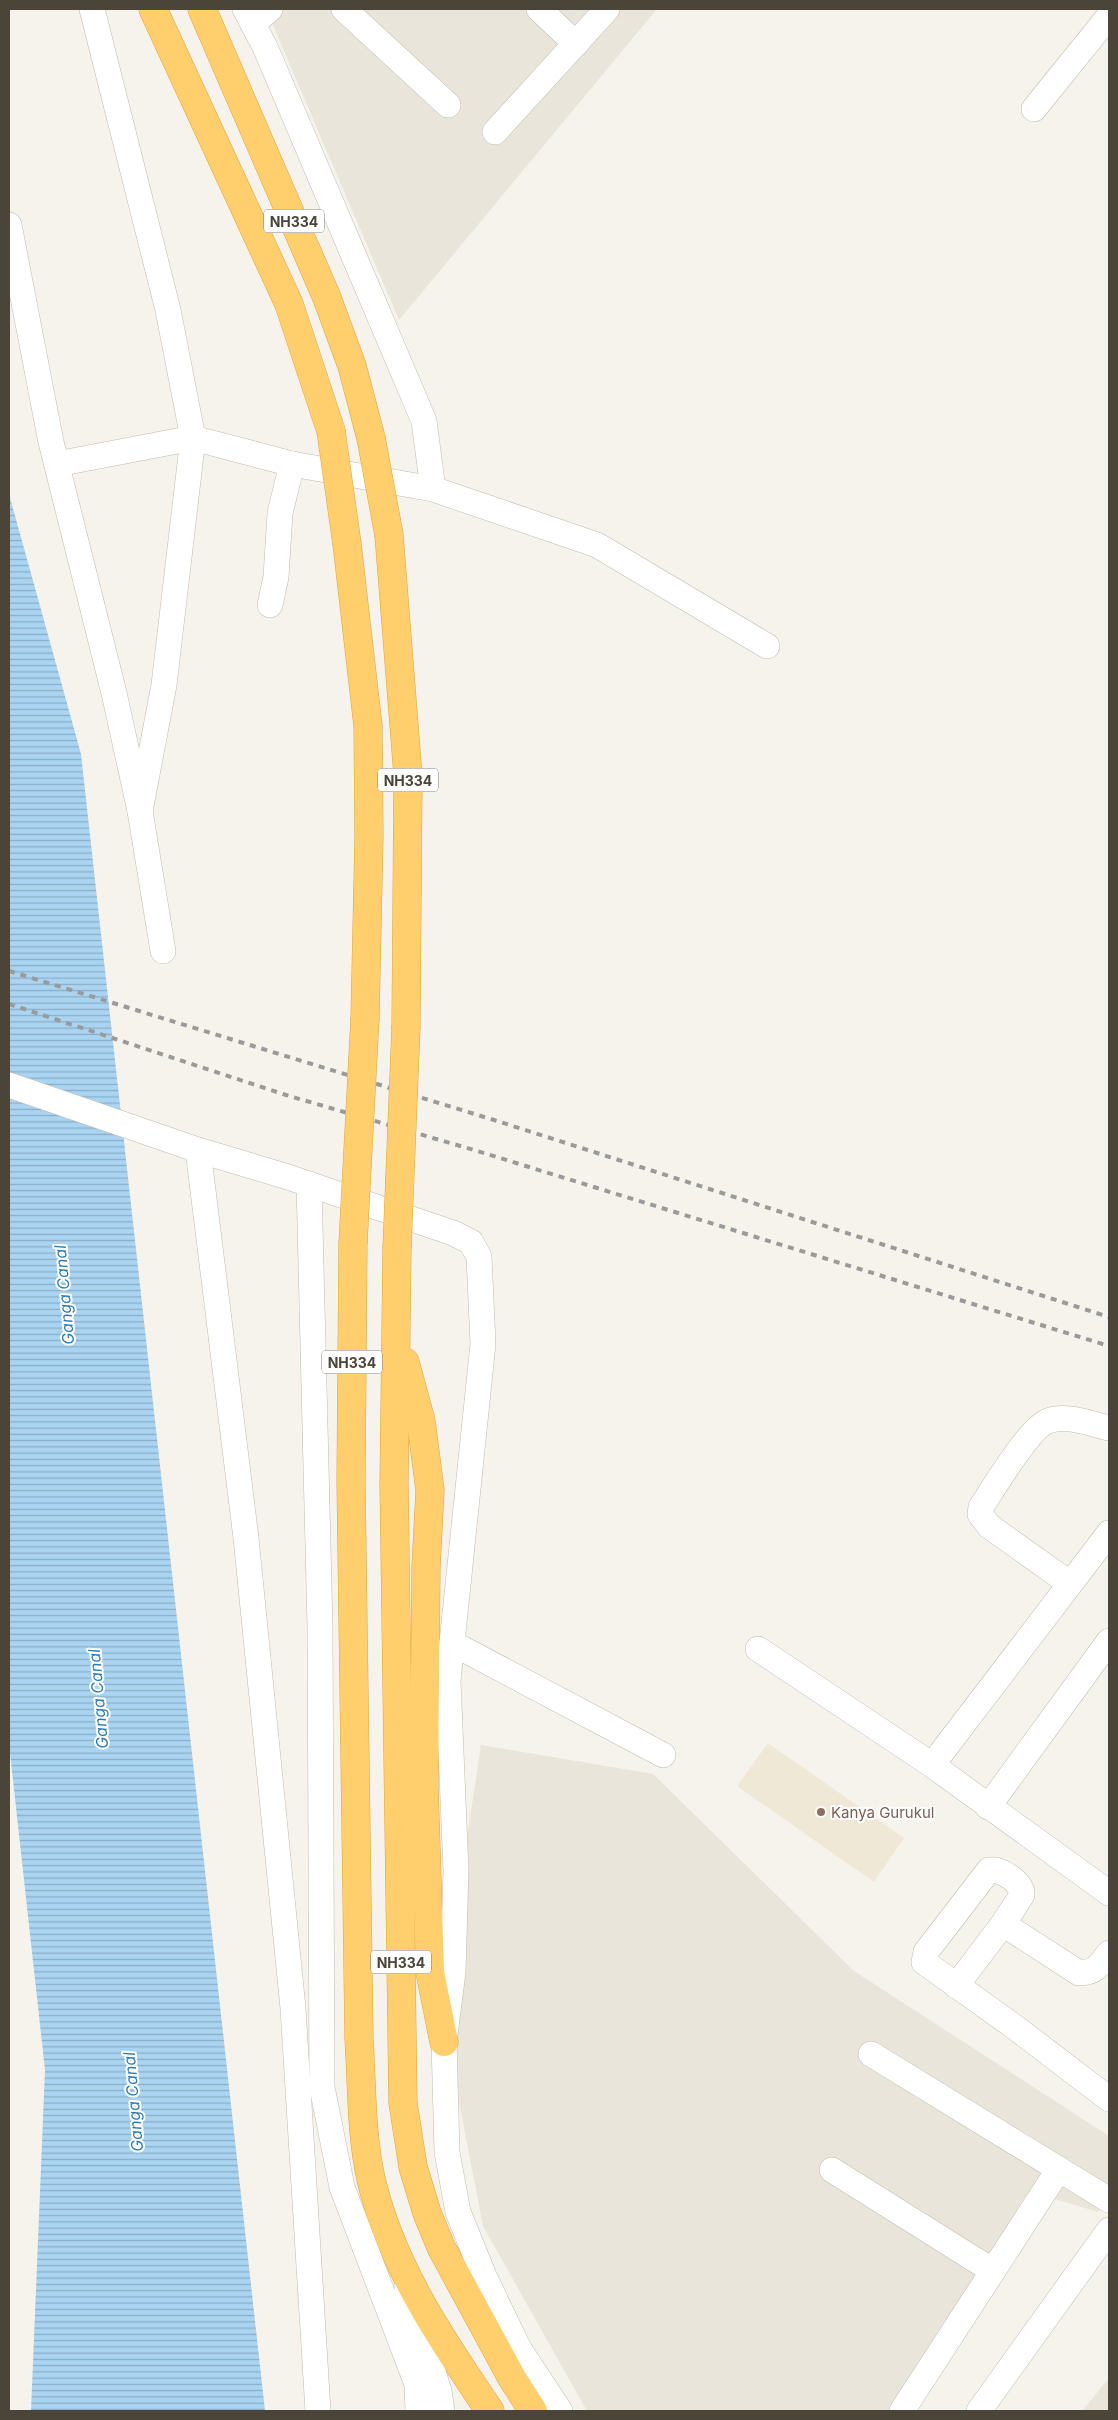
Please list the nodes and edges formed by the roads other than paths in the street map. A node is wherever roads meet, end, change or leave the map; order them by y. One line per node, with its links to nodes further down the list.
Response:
1 (92, 9): 14 (street)
2 (153, 9): 46 (highway, NH334, bridge)
3 (202, 9): 25 (highway, NH334, bridge)
4 (344, 9): 10 (street)
5 (539, 9): 9 (street)
6 (607, 9): 9 (street)
7 (256, 14): 17 (street)
8 (1109, 16): 11 (street)
9 (576, 44): 12 (street)
10 (448, 105)
11 (1034, 109)
12 (495, 132)
13 (9, 225): 15 (street)
14 (193, 438): 15 (street); 16 (street); 20 (street)
15 (57, 464): 20 (street)
16 (292, 464): 17 (street); 18 (street)
17 (433, 489): 19 (street)
18 (270, 605)
19 (767, 646)
20 (140, 811): 21 (street)
21 (163, 951)
22 (9, 1085): 23 (street)
23 (189, 1146): 24 (street); 48 (street)
24 (309, 1184): 30 (street); 49 (street)
25 (396, 1327): 39 (highway); 52 (highway, NH334)
26 (1109, 1428): 28 (street)
27 (1109, 1533): 28 (street)
28 (1069, 1584): 33 (street)
29 (1109, 1640): 34 (street)
30 (452, 1643): 32 (street); 39 (street)
31 (758, 1649): 33 (street)
32 (662, 1756)
33 (932, 1765): 34 (street)
34 (988, 1807): 35 (street)
35 (1109, 1893)
36 (1003, 1924): 37 (street); 38 (street); 38 (street)
37 (1109, 1953)
38 (956, 1986): 41 (street)
39 (444, 2042): 53 (street)
40 (871, 2054): 42 (street)
41 (1109, 2099)
42 (1059, 2169): 44 (street); 47 (street)
43 (832, 2170): 47 (street)
44 (1109, 2200)
45 (1109, 2230): 55 (street)
46 (401, 2267): 50 (street); 51 (highway, NH334)
47 (993, 2271): 54 (street)
48 (318, 2411)
49 (418, 2411)
50 (442, 2411)
51 (490, 2411)
52 (533, 2411)
53 (560, 2411)
54 (902, 2411)
55 (979, 2411)

